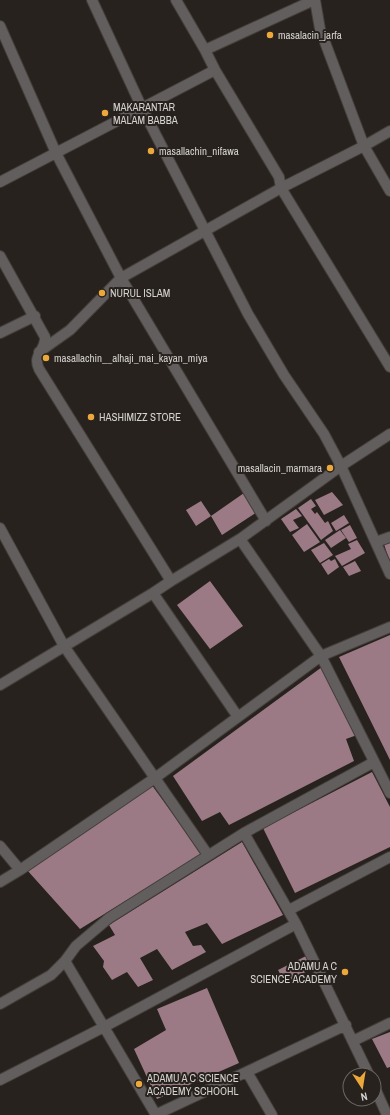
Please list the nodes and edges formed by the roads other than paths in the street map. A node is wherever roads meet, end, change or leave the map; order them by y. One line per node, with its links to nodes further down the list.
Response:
1 (92, 0): 7 (street)
2 (176, 0): 5 (street)
3 (314, 0): 5 (street); 9 (street)
4 (0, 26): 10 (street)
5 (205, 50): 6 (street)
6 (214, 70): 7 (street); 12 (street)
7 (142, 108): 10 (street); 14 (street)
8 (390, 131): 9 (street)
9 (364, 146): 12 (street); 13 (street)
10 (56, 153): 11 (street); 16 (street)
11 (0, 182)
12 (281, 188): 14 (street); 20 (street)
13 (390, 192)
14 (206, 230): 16 (street); 22 (street)
15 (0, 256): 17 (street)
16 (121, 278): 19 (street); 23 (street)
17 (35, 316): 18 (street); 19 (street)
18 (0, 333)
19 (39, 352): 29 (street)
20 (390, 367)
21 (390, 434): 22 (street)
22 (341, 466): 23 (street); 27 (street)
23 (266, 521): 26 (street)
24 (0, 528): 32 (street)
25 (390, 537): 27 (street)
26 (240, 538): 29 (street); 33 (street)
27 (376, 542): 28 (street)
28 (390, 574)
29 (171, 581): 30 (street)
30 (153, 593): 32 (street); 35 (street)
31 (390, 627): 33 (street)
32 (64, 646): 34 (street); 37 (street)
33 (321, 656): 35 (street); 36 (street)
34 (0, 685)
35 (238, 717): 37 (street)
36 (374, 762): 38 (street); 39 (street)
37 (155, 778): 41 (street); 43 (street)
38 (390, 793)
39 (244, 833): 41 (street); 45 (street)
40 (0, 846): 43 (street)
41 (208, 855): 47 (street)
42 (390, 857): 45 (street)
43 (20, 870): 44 (street)
44 (0, 882)
45 (289, 910): 46 (street)
46 (296, 924): 50 (street); 51 (street)
47 (65, 961): 48 (street); 51 (street)
48 (0, 1004)
49 (390, 1023): 52 (street)
50 (346, 1025): 52 (street); 54 (street)
51 (104, 1027): 55 (street); 57 (street)
52 (353, 1041): 53 (street)
53 (365, 1067)
54 (247, 1072): 57 (street); 58 (street)
55 (0, 1080)
56 (382, 1104): 59 (street)
57 (156, 1115)
58 (272, 1115)
59 (387, 1115)

